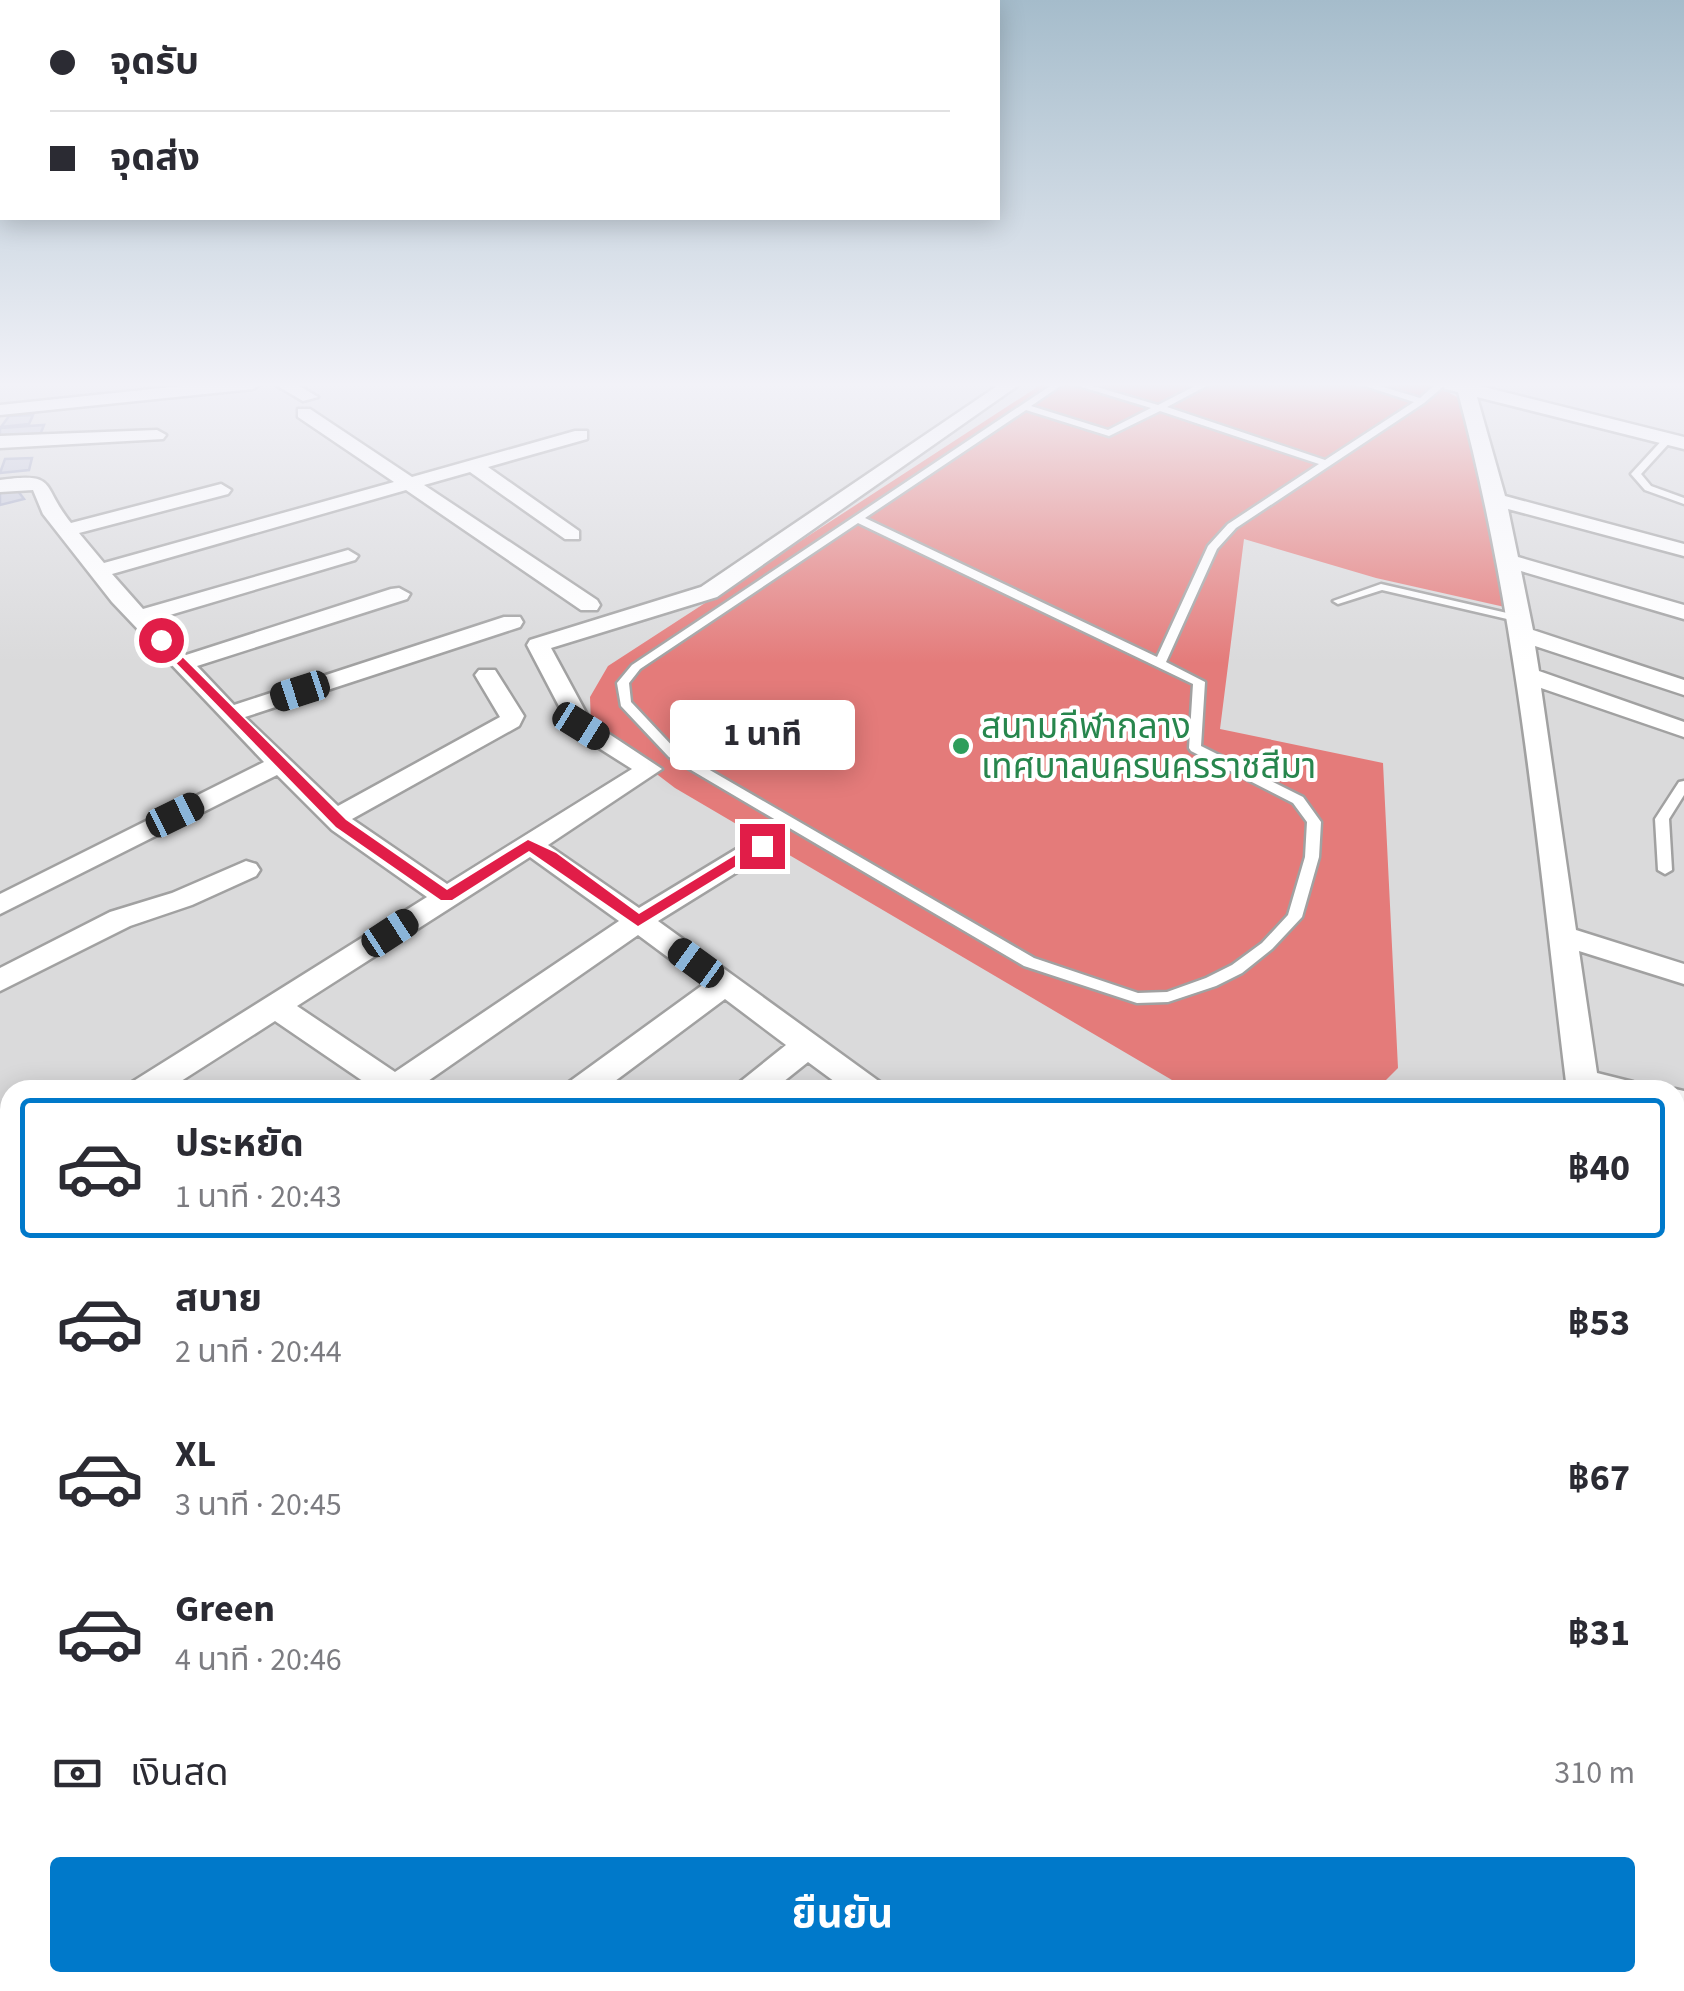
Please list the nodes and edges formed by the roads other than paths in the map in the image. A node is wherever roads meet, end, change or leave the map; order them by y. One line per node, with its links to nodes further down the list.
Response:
1 (395, 477): 9 (street)
2 (432, 477): 9 (street)
3 (490, 477): 16 (street)
4 (891, 477): 38 (street)
5 (915, 477): 14 (lane)
6 (1307, 477): 29 (lane)
7 (1487, 477): 12 (street)
8 (1638, 477): 13 (lane)
9 (404, 484): 20 (street); 23 (street)
10 (0, 486): 15 (street)
11 (221, 490): 15 (street)
12 (1496, 500): 17 (street); 19 (street)
13 (1684, 501)
14 (860, 520): 29 (lane); 29 (lane)
15 (66, 530): 20 (street)
16 (572, 534)
17 (1684, 550)
18 (348, 556): 25 (street)
19 (1507, 560): 24 (street); 27 (street)
20 (98, 570): 25 (street)
21 (399, 594): 28 (street)
22 (1338, 601): 27 (lane)
23 (588, 605)
24 (1684, 612)
25 (139, 617): 28 (street)
26 (512, 622): 33 (street)
27 (1520, 627): 31 (street); 32 (street)
28 (183, 663): 33 (street)
29 (1160, 663)
30 (487, 675): 37 (street)
31 (1527, 675): 34 (street); 45 (street)
32 (1684, 688)
33 (229, 714): 35 (street)
34 (1684, 730)
35 (280, 764): 37 (street); 43 (street)
36 (1684, 785): 41 (lane)
37 (335, 818): 42 (street)
38 (528, 845): 42 (street); 44 (street)
39 (762, 846): 44 (street)
40 (246, 870): 47 (street)
41 (1665, 870)
42 (447, 897): 49 (street)
43 (0, 905)
44 (638, 921): 48 (street); 53 (street)
45 (1563, 936): 46 (street); 57 (street)
46 (1684, 974)
47 (0, 980)
48 (724, 984): 50 (street); 54 (street)
49 (275, 1006): 51 (street); 52 (street)
50 (808, 1045): 55 (street); 56 (street)
51 (159, 1080)
52 (384, 1080)
53 (410, 1080)
54 (594, 1080)
55 (764, 1080)
56 (855, 1080)
57 (1582, 1080)

